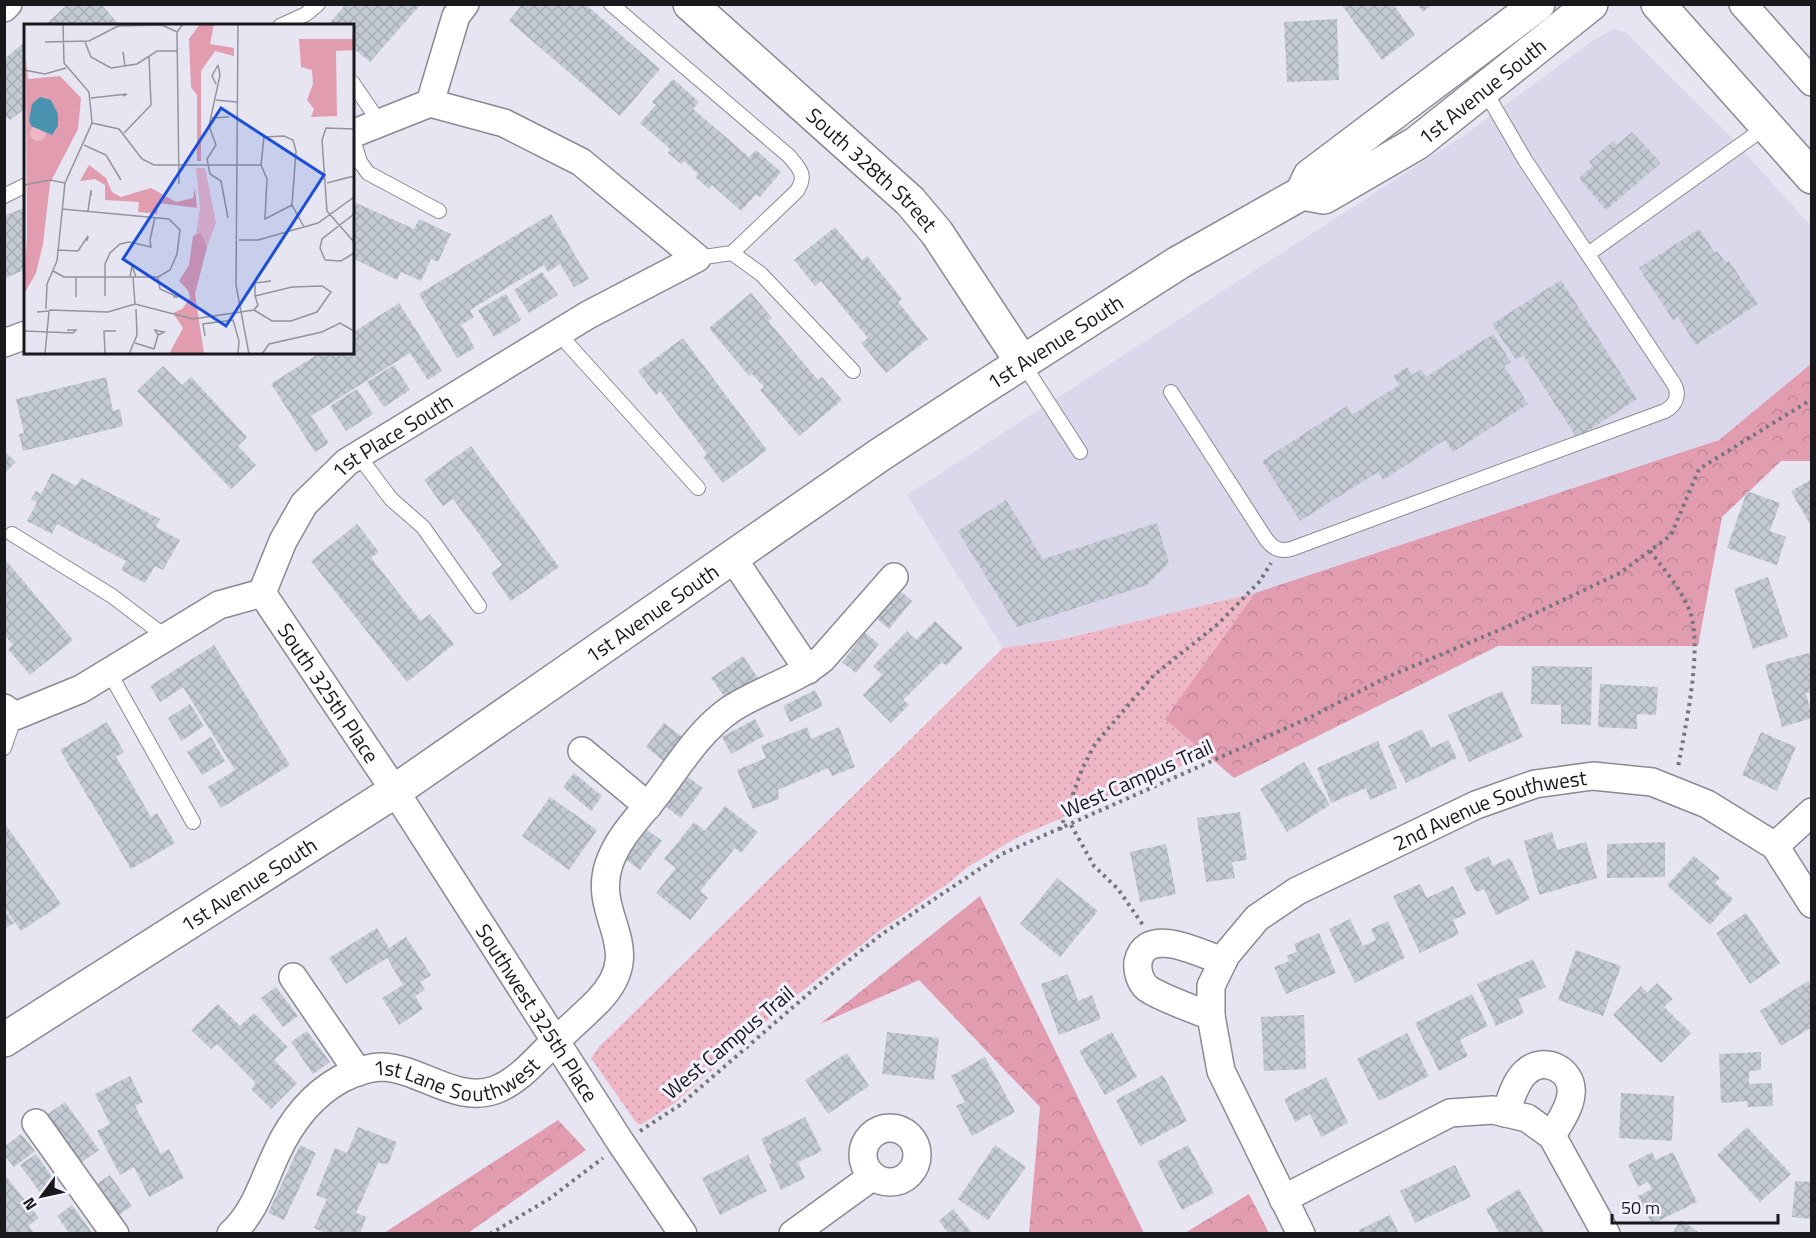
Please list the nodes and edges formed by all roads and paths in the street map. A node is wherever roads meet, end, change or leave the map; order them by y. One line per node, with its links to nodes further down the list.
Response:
1 (8, 4): 10 (street)
2 (318, 4): 11 (lane)
3 (465, 4): 16 (street)
4 (611, 4): 26 (lane)
5 (690, 4): 32 (main road, South 328th Street)
6 (1538, 4): 23 (main road, 1st Avenue South)
7 (1591, 4): 15 (main road, 1st Avenue South)
8 (1658, 4): 18 (main road)
9 (1743, 4): 13 (street)
10 (4, 8)
11 (310, 20): 12 (lane)
12 (290, 24)
13 (1812, 82)
14 (354, 85): 17 (lane)
15 (1485, 91): 23 (main road, 1st Avenue South); 27 (lane)
16 (430, 103): 17 (street); 28 (street)
17 (380, 123): 19 (street)
18 (1767, 126): 21 (main road); 27 (lane)
19 (354, 134)
20 (354, 142): 25 (lane)
21 (1812, 177)
22 (24, 186): 24 (lane)
23 (1302, 193): 32 (main road, 1st Avenue South)
24 (4, 196)
25 (439, 211)
26 (732, 254): 28 (lane, 1st Place South); 33 (lane)
27 (1588, 254): 40 (lane)
28 (697, 258): 29 (street, 1st Place South)
29 (558, 333): 37 (street, 1st Place South); 38 (lane)
30 (24, 336): 31 (street)
31 (4, 343)
32 (1022, 362): 36 (lane); 42 (main road, 1st Avenue South)
33 (853, 371)
34 (1171, 392): 40 (lane)
35 (1812, 399): 41 (path, West Campus Trail)
36 (1080, 452)
37 (358, 455): 44 (street, 1st Place South); 45 (lane)
38 (698, 488)
39 (12, 534): 46 (lane)
40 (1279, 550): 58 (path)
41 (1650, 551): 53 (path); 57 (path, West Campus Trail)
42 (732, 557): 47 (street); 52 (main road, 1st Avenue South)
43 (894, 577): 47 (street, 1st Lane Southwest)
44 (262, 593): 46 (street); 52 (street, South 325th Place)
45 (479, 606)
46 (166, 637): 48 (street)
47 (808, 670): 54 (street, 1st Lane Southwest)
48 (109, 672): 49 (street); 56 (lane)
49 (10, 712): 50 (lane)
50 (4, 748)
51 (582, 751): 54 (street)
52 (396, 791): 65 (main road, 1st Avenue South); 66 (street, Southwest 325th Place)
53 (1674, 791): 59 (street, 2nd Avenue Southwest); 62 (street, 2nd Avenue Southwest)
54 (648, 806): 66 (street, 1st Lane Southwest)
55 (1812, 812): 59 (street)
56 (193, 822)
57 (1071, 825): 58 (path, West Campus Trail); 61 (path)
58 (1060, 830): 71 (path, West Campus Trail)
59 (1775, 846): 60 (street)
60 (1812, 904)
61 (1154, 944): 62 (street); 64 (street)
62 (1225, 958): 64 (street, 2nd Avenue Southwest)
63 (293, 977): 67 (street, 1st Lane Southwest)
64 (1211, 1016): 73 (street, 2nd Avenue Southwest)
65 (4, 1040)
66 (557, 1040): 67 (street, 1st Lane Southwest); 71 (street, Southwest 325th Place)
67 (358, 1072): 75 (street, 1st Lane Southwest)
68 (1505, 1113): 70 (street); 70 (street); 73 (street)
69 (36, 1123): 74 (street)
70 (1552, 1136): 80 (street)
71 (621, 1143): 76 (path, West Campus Trail); 77 (street, Southwest 325th Place)
72 (873, 1176): 78 (street)
73 (1283, 1199): 79 (street, 2nd Avenue Southwest)
74 (115, 1233)
75 (231, 1233)
76 (490, 1233)
77 (683, 1233)
78 (793, 1233)
79 (1301, 1233)
80 (1606, 1233)

